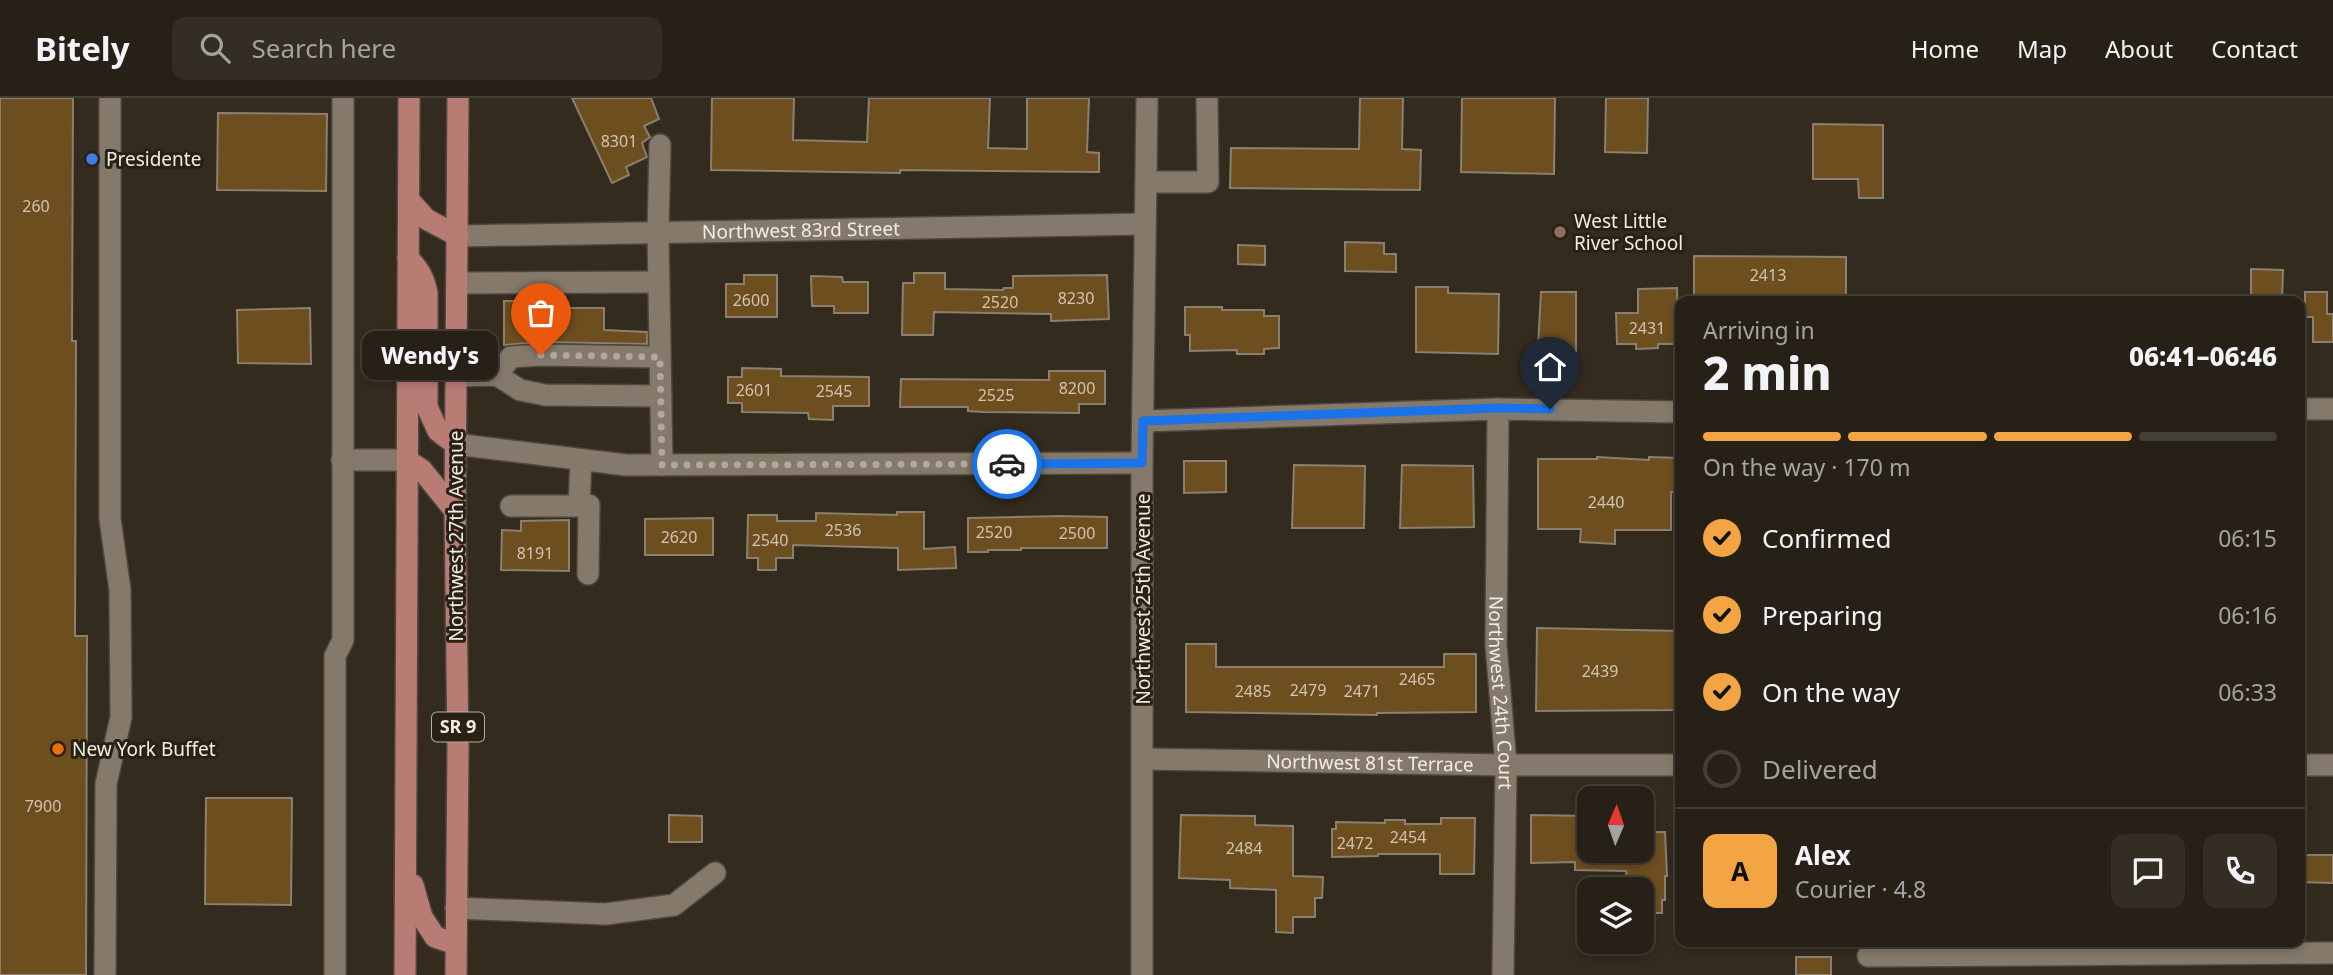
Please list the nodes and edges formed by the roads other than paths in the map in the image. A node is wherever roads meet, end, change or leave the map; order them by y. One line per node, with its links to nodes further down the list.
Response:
1 (110, 98): 47 (street)
2 (343, 98): 26 (street)
3 (409, 98): 9 (main road, SR 9)
4 (458, 98): 12 (main road, Northwest 27th Avenue / SR 9)
5 (1147, 98): 8 (street, Northwest 25th Avenue)
6 (1207, 98): 8 (street)
7 (660, 145): 11 (street)
8 (1146, 181): 10 (street, Northwest 25th Avenue)
9 (409, 200): 12 (main road); 13 (main road, SR 9)
10 (1145, 224): 11 (street, Northwest 83rd Street); 24 (street, Northwest 25th Avenue)
11 (658, 232): 12 (street, Northwest 83rd Street); 14 (street)
12 (458, 236): 15 (main road, Northwest 27th Avenue / SR 9)
13 (408, 258): 25 (main road); 27 (main road, SR 9)
14 (659, 282): 15 (street); 16 (street)
15 (457, 283): 17 (main road, Northwest 27th Avenue / SR 9)
16 (660, 357): 18 (street); 19 (street)
17 (457, 376): 18 (street); 25 (main road, Northwest 27th Avenue / SR 9)
18 (497, 376): 19 (street)
19 (661, 396): 30 (street)
20 (1498, 408): 23 (street); 24 (street); 36 (street, Northwest 24th Court)
21 (2305, 409): 22 (street)
22 (2333, 409)
23 (1675, 412)
24 (1143, 421): 29 (street, Northwest 25th Avenue)
25 (455, 444): 28 (street); 33 (main road, Northwest 27th Avenue / SR 9)
26 (342, 460): 27 (street); 48 (street)
27 (407, 460): 33 (main road); 40 (main road, SR 9)
28 (581, 460): 30 (street); 32 (street)
29 (1142, 463): 30 (street); 35 (street, Northwest 25th Avenue)
30 (662, 465)
31 (511, 506): 32 (street)
32 (579, 506): 34 (street)
33 (455, 510): 42 (main road, Northwest 27th Avenue / SR 9)
34 (588, 574)
35 (1144, 759): 36 (street, Northwest 81st Terrace); 51 (street, Northwest 25th Avenue)
36 (1506, 765): 37 (street, Northwest 81st Terrace); 52 (street, Northwest 24th Court)
37 (1675, 765)
38 (2305, 765): 39 (street)
39 (2333, 765)
40 (406, 863): 43 (main road); 49 (main road, SR 9)
41 (715, 873): 42 (street)
42 (456, 908): 43 (main road, Northwest 27th Avenue / SR 9)
43 (456, 944): 50 (main road, Northwest 27th Avenue / SR 9)
44 (2224, 947): 45 (street); 46 (street)
45 (2333, 953)
46 (1868, 957)
47 (105, 975)
48 (335, 975)
49 (405, 975)
50 (456, 975)
51 (1142, 975)
52 (1503, 975)

